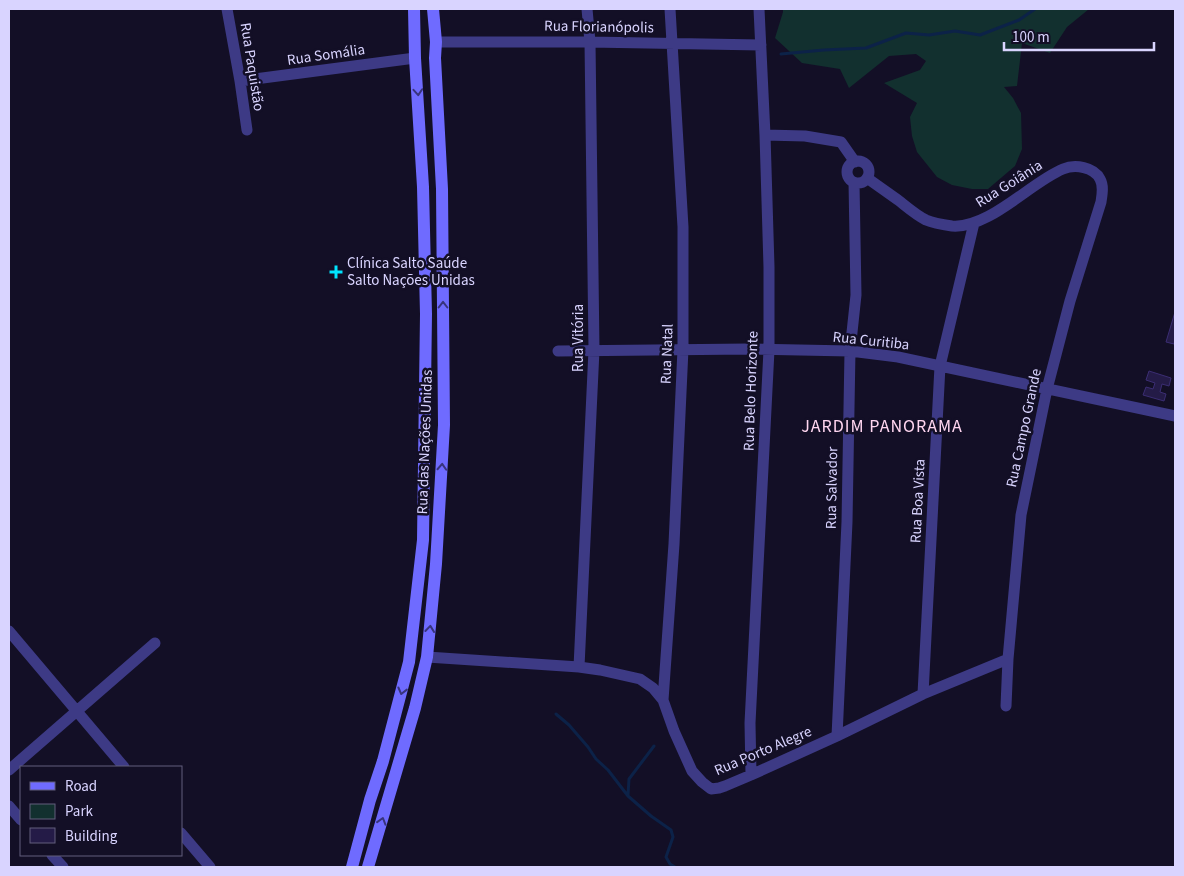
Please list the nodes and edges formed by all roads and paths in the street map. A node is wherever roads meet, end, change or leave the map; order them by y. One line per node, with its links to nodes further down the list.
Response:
1 (227, 9): 12 (street, Rua Paquistão)
2 (414, 9): 11 (main road, Rua das Nações Unidas)
3 (433, 9): 7 (main road, Rua das Nações Unidas)
4 (587, 9): 8 (street, Rua Vitória)
5 (670, 9): 9 (street, Rua Natal)
6 (759, 9): 10 (street, Rua Belo Horizonte)
7 (436, 42): 8 (street, Rua Florianópolis); 20 (main road, Rua das Nações Unidas)
8 (590, 42): 9 (street, Rua Florianópolis); 23 (street, Rua Vitória)
9 (673, 43): 10 (street, Rua Florianópolis); 22 (street, Rua Natal)
10 (761, 45): 14 (street, Rua Belo Horizonte)
11 (415, 58): 12 (street, Rua Somália); 19 (main road, Rua das Nações Unidas, one-way to 19)
12 (240, 82): 13 (street, Rua Paquistão)
13 (246, 130)
14 (765, 135): 15 (street); 24 (street, Rua Belo Horizonte)
15 (855, 162): 17 (street); 18 (street)
16 (1089, 169): 21 (street, Rua Goiânia); 28 (street, Rua Campo Grande)
17 (867, 178): 18 (street); 21 (street, Rua Goiânia)
18 (854, 182): 26 (street, Rua Salvador)
19 (423, 187): 20 (main road); 30 (main road, Rua das Nações Unidas)
20 (442, 189): 31 (main road, Rua das Nações Unidas, one-way to 20)
21 (974, 223): 27 (street, Rua Boa Vista)
22 (683, 349): 23 (street, Rua Curitiba); 24 (street, Rua Curitiba); 38 (street, Rua Natal)
23 (594, 350): 25 (street, Rua Curitiba); 36 (street, Rua Vitória)
24 (769, 350): 26 (street, Rua Curitiba); 44 (street, Rua Belo Horizonte)
25 (558, 351)
26 (850, 351): 27 (street, Rua Curitiba); 41 (street, Rua Salvador)
27 (940, 366): 28 (street, Rua Curitiba); 37 (street, Rua Boa Vista)
28 (1047, 389): 29 (street, Rua Curitiba); 35 (street, Rua Campo Grande)
29 (1175, 416)
30 (423, 540): 31 (main road); 51 (main road, Rua das Nações Unidas, one-way to 51)
31 (436, 564): 34 (main road, Rua das Nações Unidas, one-way to 31)
32 (9, 631): 40 (street)
33 (155, 643): 40 (street)
34 (427, 657): 36 (street, Rua Porto Alegre); 52 (main road, Rua das Nações Unidas, one-way to 34)
35 (1008, 658): 37 (street, Rua Porto Alegre); 39 (street, Rua Campo Grande)
36 (579, 667): 38 (street, Rua Porto Alegre)
37 (923, 694): 41 (street, Rua Porto Alegre)
38 (663, 700): 44 (street, Rua Porto Alegre)
39 (1006, 706)
40 (76, 712): 42 (street); 43 (street)
41 (837, 736): 44 (street, Rua Porto Alegre)
42 (123, 766)
43 (9, 770)
44 (751, 775)
45 (9, 806): 46 (street)
46 (20, 819)
47 (182, 834): 50 (street)
48 (53, 856): 49 (street)
49 (63, 867)
50 (210, 867)
51 (352, 867)
52 (368, 867)

